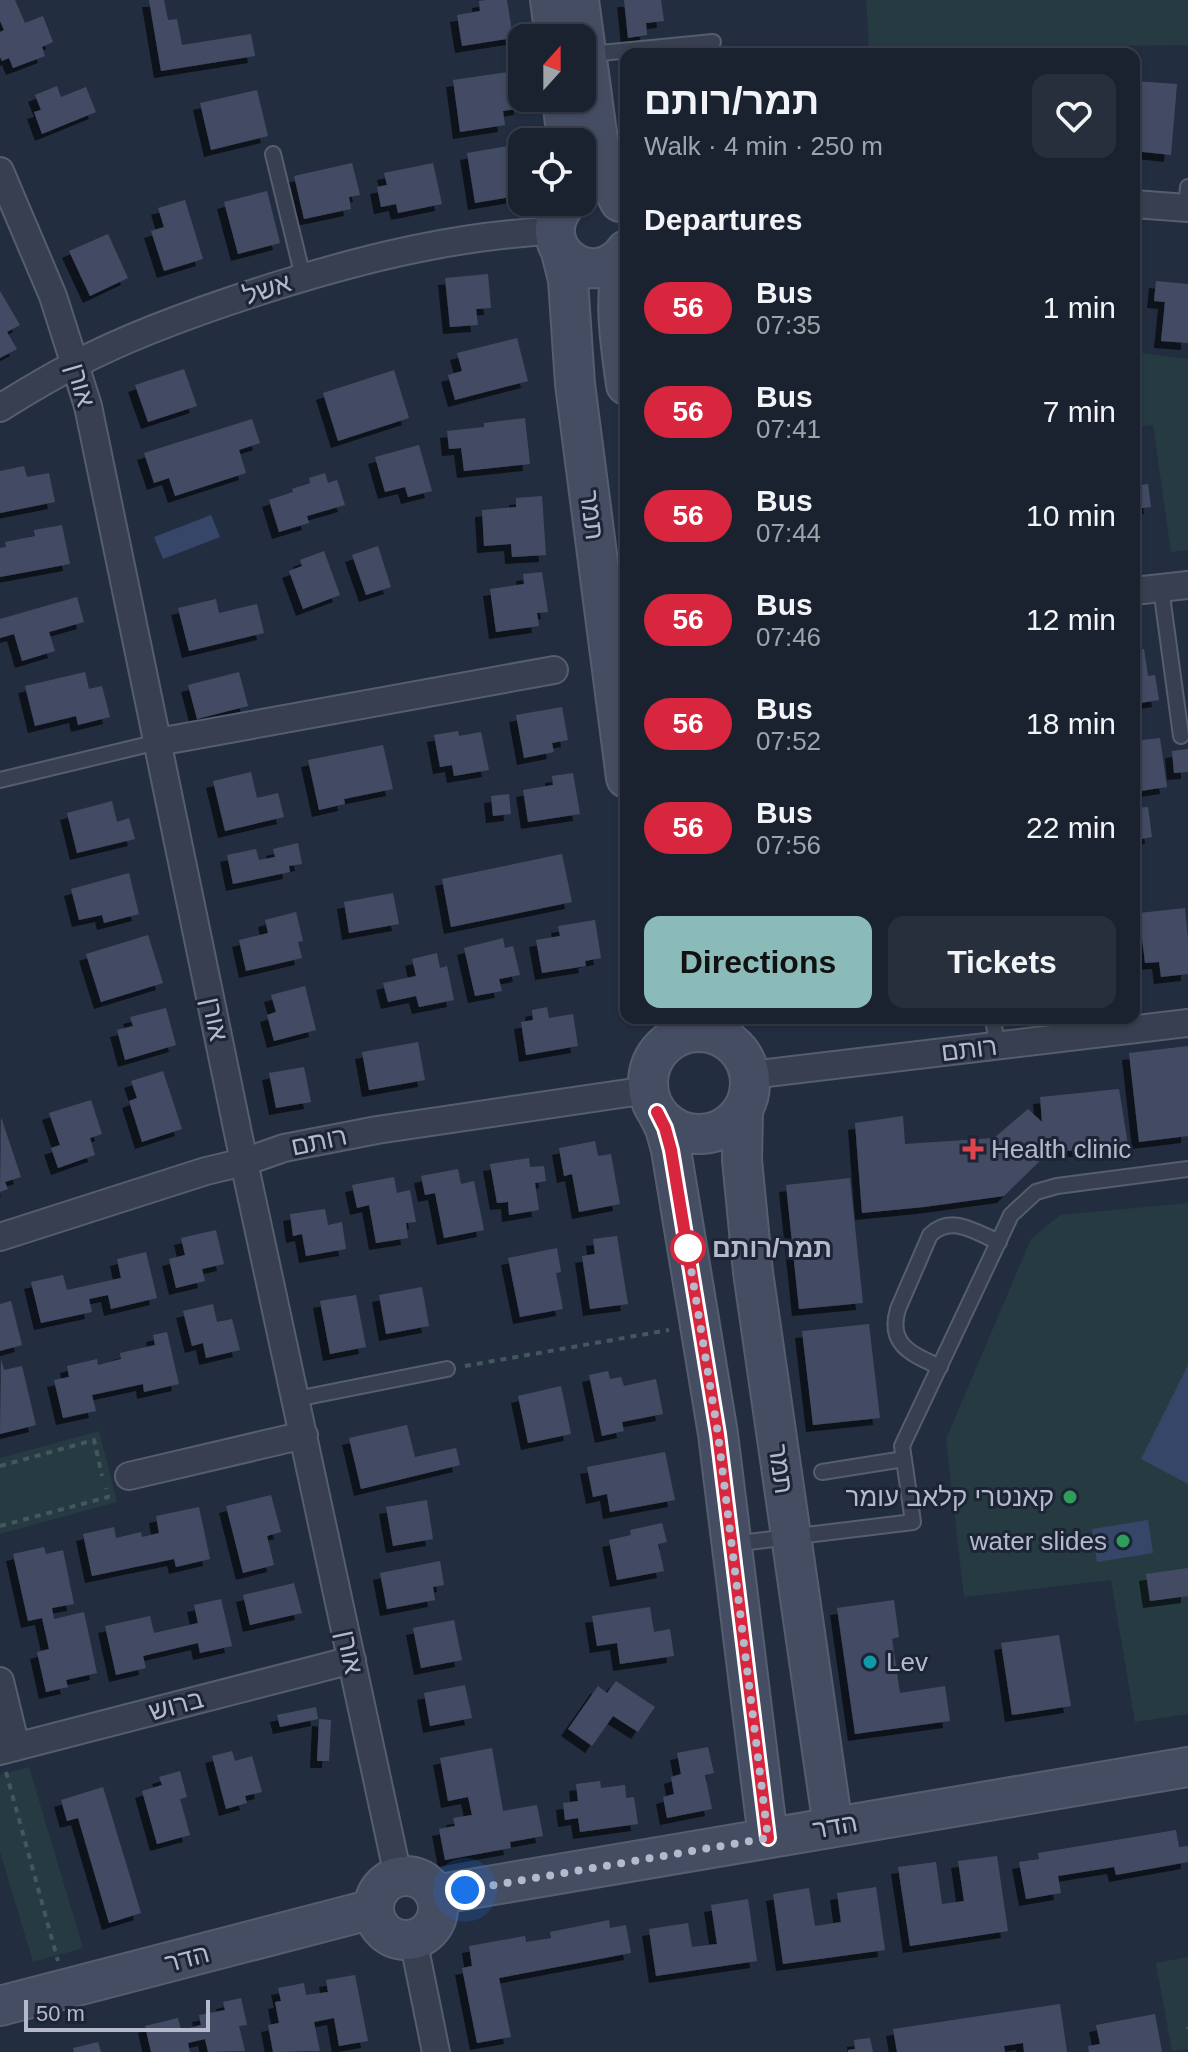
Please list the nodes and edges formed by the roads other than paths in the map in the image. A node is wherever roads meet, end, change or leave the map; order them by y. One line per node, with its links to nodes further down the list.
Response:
1 (550, 0): 3 (street)
2 (579, 0): 4 (street)
3 (560, 24)
4 (574, 24)
5 (713, 42): 6 (lane)
6 (596, 45)
7 (589, 112): 11 (street)
8 (273, 154): 20 (lane)
9 (0, 171): 22 (street, אורן)
10 (596, 194): 13 (street)
11 (620, 200)
12 (1187, 201): 14 (street)
13 (620, 204)
14 (1140, 204)
15 (562, 216): 20 (street, אשל)
16 (565, 216): 18 (street)
17 (565, 216): 28 (street, תמר)
18 (620, 257)
19 (620, 273): 21 (street)
20 (303, 277): 22 (street, אשל)
21 (620, 334)
22 (76, 364): 23 (street, אשל); 30 (street, אורן)
23 (0, 408)
24 (1188, 585): 25 (street)
25 (1161, 588): 26 (street); 29 (lane)
26 (1140, 590)
27 (554, 670): 30 (street)
28 (620, 732)
29 (1181, 736)
30 (158, 742): 31 (lane); 38 (street, אורן)
31 (0, 780)
32 (1188, 1023): 35 (street, רותם)
33 (655, 1024): 37 (street)
34 (994, 1024): 35 (lane)
35 (997, 1045): 36 (street, רותם)
36 (737, 1062): 37 (street); 37 (street); 49 (street, תמר)
37 (652, 1089): 38 (street, רותם); 50 (street)
38 (244, 1162): 40 (street, רותם); 44 (street, אורן)
39 (1188, 1169): 41 (lane)
40 (0, 1237)
41 (999, 1242): 42 (lane); 42 (lane)
42 (940, 1367): 46 (lane)
43 (447, 1369): 44 (lane)
44 (296, 1399): 45 (street, אורן)
45 (304, 1435): 48 (street); 51 (street, אורן)
46 (904, 1459): 47 (lane); 49 (lane)
47 (822, 1472)
48 (129, 1476)
49 (791, 1538): 50 (lane); 55 (street, תמר)
50 (732, 1544): 56 (street)
51 (352, 1660): 53 (street, ברוש); 57 (street, אורן)
52 (0, 1681): 53 (street)
53 (5, 1750)
54 (1188, 1767): 55 (street, הדר)
55 (833, 1827): 56 (street, הדר)
56 (768, 1838): 58 (street, הדר)
57 (398, 1876): 58 (street); 59 (street)
58 (435, 1895): 60 (street)
59 (373, 1909): 60 (street); 61 (street, הדר)
60 (413, 1939): 62 (street)
61 (0, 2006)
62 (436, 2052)

